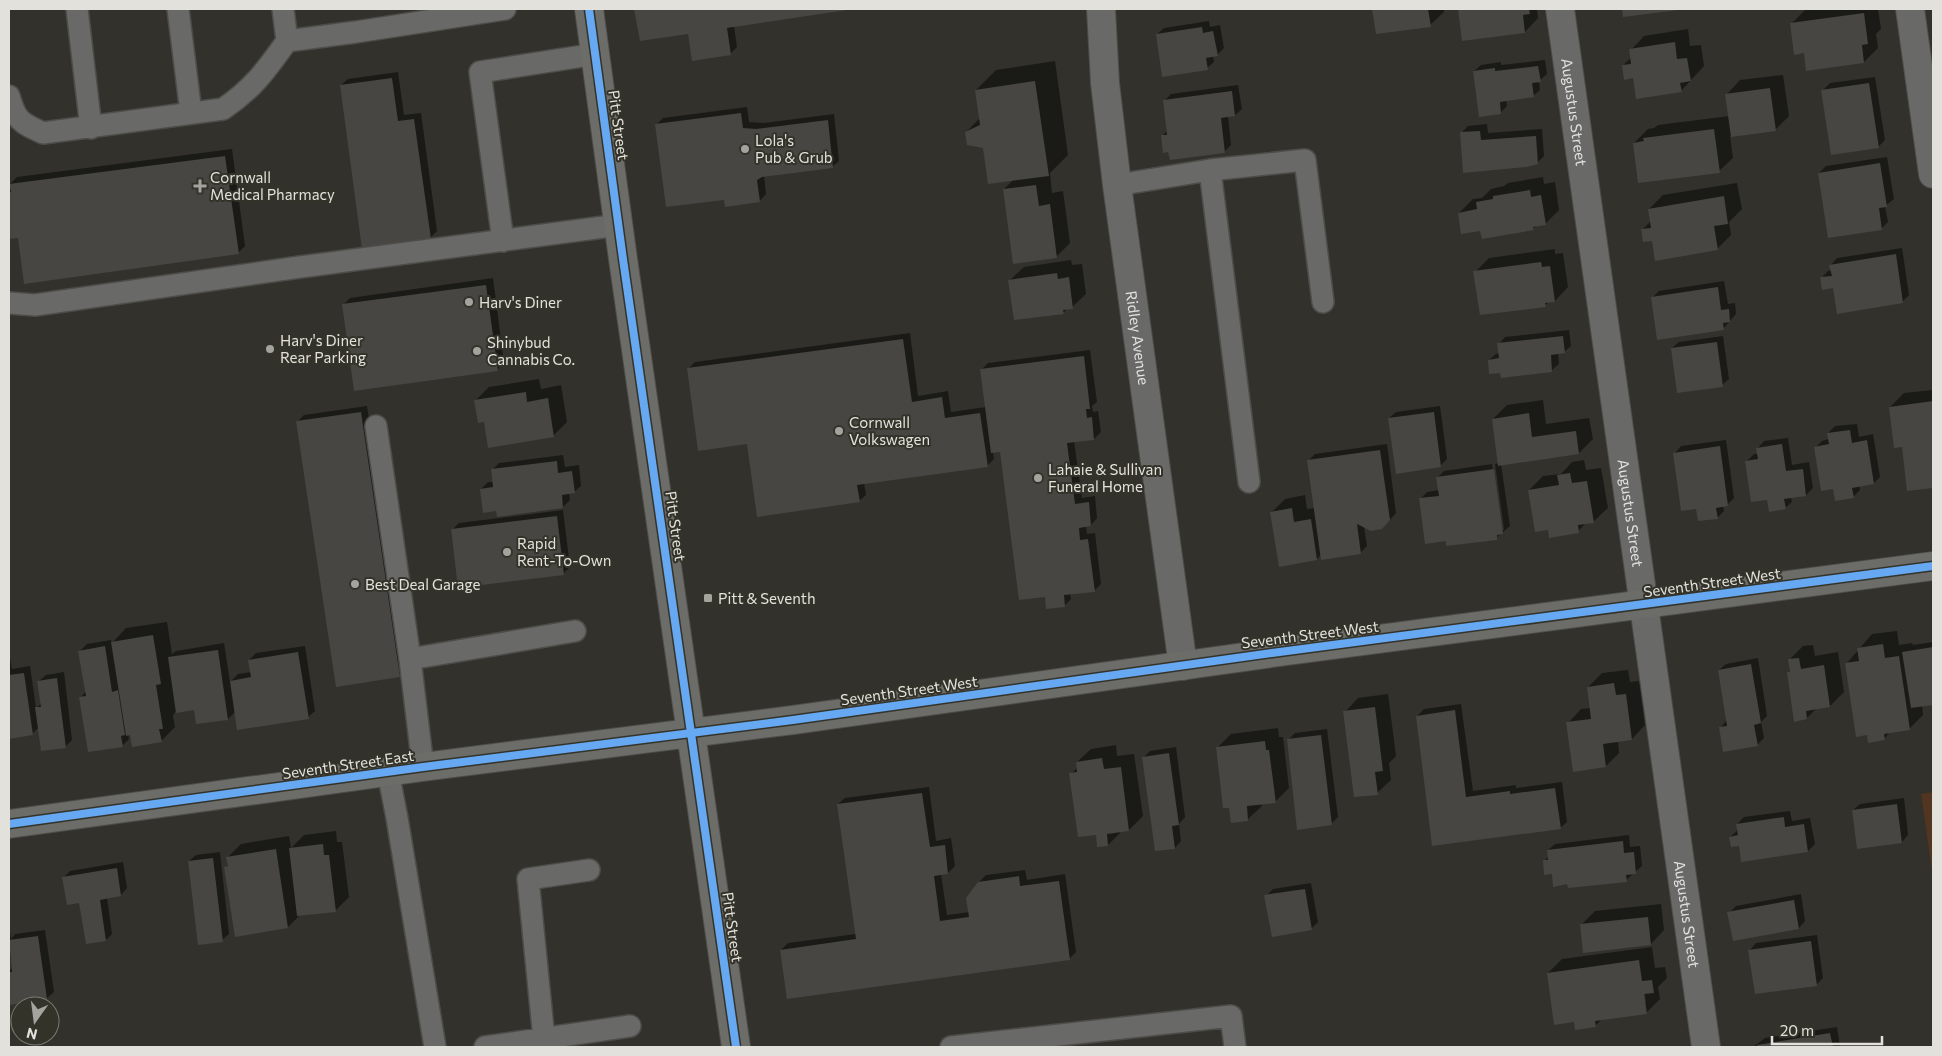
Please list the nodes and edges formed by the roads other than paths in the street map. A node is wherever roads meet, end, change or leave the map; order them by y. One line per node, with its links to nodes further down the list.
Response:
1 (77, 9): 14 (lane)
2 (178, 9): 13 (lane)
3 (282, 9): 10 (lane)
4 (589, 9): 11 (street, Pitt Street)
5 (1101, 9): 17 (street, Ridley Avenue)
6 (1560, 9): 25 (street, Augustus Street)
7 (1910, 9): 16 (street)
8 (492, 10): 9 (lane)
9 (387, 17): 10 (lane)
10 (287, 41): 13 (lane)
11 (596, 54): 18 (street, Pitt Street); 19 (lane)
12 (9, 96): 14 (lane)
13 (191, 113): 14 (lane)
14 (91, 128)
15 (1210, 170): 17 (lane); 20 (lane); 23 (lane)
16 (1933, 174)
17 (1116, 185): 28 (street, Ridley Avenue)
18 (619, 225): 19 (lane); 29 (street, Pitt Street)
19 (503, 241): 21 (lane)
20 (1323, 302)
21 (9, 303)
22 (376, 426): 27 (lane)
23 (1249, 482)
24 (1933, 566): 25 (street, Seventh Street West)
25 (1643, 605): 28 (street, Seventh Street West); 41 (street, Augustus Street)
26 (575, 631): 27 (lane)
27 (410, 658): 30 (lane)
28 (1183, 666): 29 (street, Seventh Street West)
29 (691, 733): 30 (street, Seventh Street East); 38 (street, Pitt Street)
30 (423, 767): 31 (street, Seventh Street East)
31 (388, 772): 32 (street, Seventh Street East); 36 (lane)
32 (9, 824)
33 (589, 870): 35 (lane)
34 (630, 1026): 35 (lane)
35 (544, 1039): 37 (lane)
36 (434, 1047)
37 (485, 1047)
38 (736, 1047)
39 (951, 1047): 40 (lane)
40 (1235, 1047)
41 (1706, 1047)

